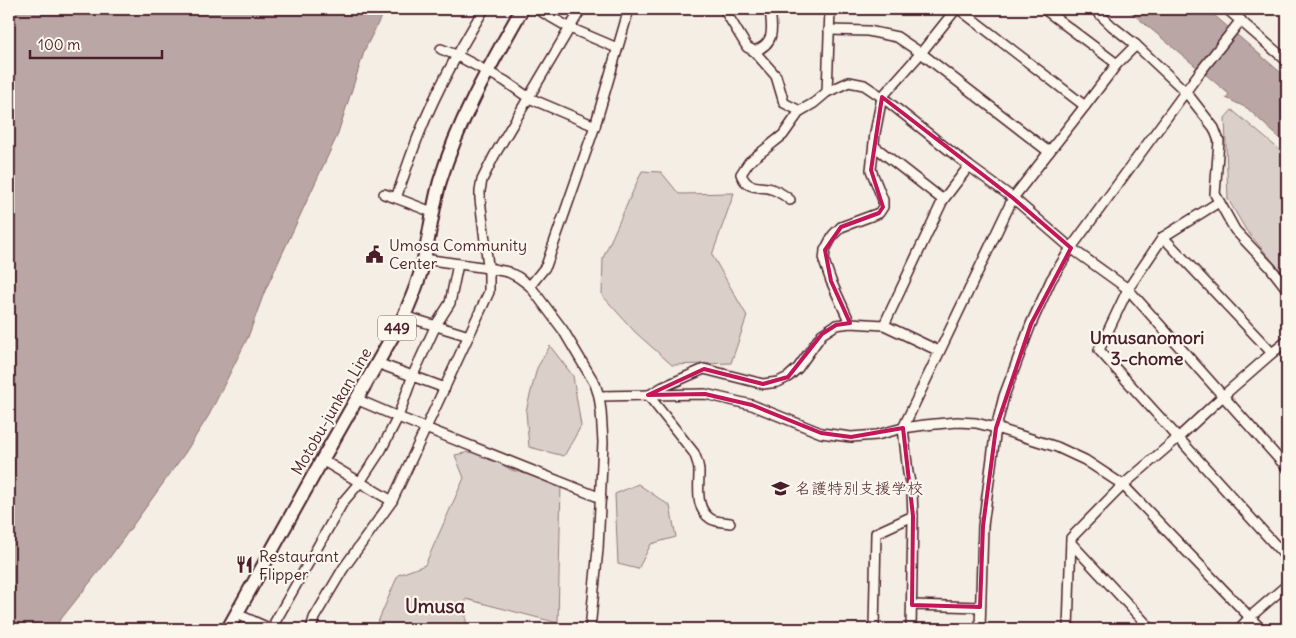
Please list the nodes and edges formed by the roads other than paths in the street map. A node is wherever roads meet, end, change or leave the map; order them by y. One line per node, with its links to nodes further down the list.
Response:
1 (484, 9): 21 (street)
2 (522, 9): 24 (highway, Motobu-junkan Line / 449)
3 (537, 9): 14 (street)
4 (581, 9): 14 (street)
5 (630, 9): 17 (street)
6 (724, 9): 19 (street)
7 (770, 9): 19 (street)
8 (830, 9): 15 (street)
9 (957, 9): 20 (street); 29 (street)
10 (1044, 9): 23 (street)
11 (1094, 9): 16 (street)
12 (1227, 9): 13 (street)
13 (1238, 24): 22 (street); 26 (street)
14 (570, 28): 17 (street); 28 (street)
15 (829, 30): 20 (street); 25 (street)
16 (1136, 45): 23 (street); 26 (street)
17 (617, 48): 31 (street)
18 (440, 49): 21 (street)
19 (754, 52): 30 (street)
20 (921, 53): 27 (street); 33 (street)
21 (456, 55): 24 (street); 36 (street)
22 (1287, 61)
23 (1116, 64): 29 (street)
24 (487, 71): 28 (street); 41 (highway, Motobu-junkan Line / 449)
25 (827, 92): 27 (street); 30 (street)
26 (1186, 92): 40 (street); 43 (street)
27 (882, 97): 32 (street); 34 (street)
28 (529, 98): 31 (street); 46 (street)
29 (1085, 106): 33 (street)
30 (800, 112): 38 (street)
31 (595, 126): 47 (street)
32 (874, 146): 39 (street); 51 (street)
33 (1049, 152): 37 (street)
34 (969, 166): 37 (street); 39 (street)
35 (384, 194): 36 (street)
36 (396, 198): 41 (street)
37 (1013, 198): 43 (street); 56 (street)
38 (790, 200)
39 (943, 200): 53 (street)
40 (1219, 202): 42 (street); 49 (street)
41 (432, 212): 44 (highway, Motobu-junkan Line / 449)
42 (1163, 237): 48 (street); 57 (street)
43 (1071, 248): 48 (street); 68 (street)
44 (424, 259): 45 (street); 50 (highway, Motobu-junkan Line / 449)
45 (458, 264): 46 (street); 52 (street)
46 (488, 268): 47 (street); 54 (street)
47 (530, 286): 63 (street)
48 (1128, 289): 62 (street); 69 (street)
49 (1287, 289)
50 (404, 316): 52 (street); 58 (highway, Motobu-junkan Line / 449)
51 (850, 323): 53 (street); 61 (street)
52 (436, 325): 54 (street); 59 (street)
53 (884, 325): 56 (street)
54 (468, 336): 60 (street)
55 (1287, 341): 57 (street)
56 (939, 351): 67 (street)
57 (1272, 353): 62 (street)
58 (377, 363): 59 (street); 64 (highway, Motobu-junkan Line / 449)
59 (413, 375): 60 (street); 65 (street)
60 (445, 388): 66 (street)
61 (648, 395): 63 (street); 67 (street); 77 (street)
62 (1224, 395): 69 (street); 71 (street)
63 (599, 396): 74 (street)
64 (356, 399): 65 (street); 70 (highway, Motobu-junkan Line / 449)
65 (398, 418): 66 (street); 72 (street)
66 (426, 428): 74 (street); 75 (street)
67 (904, 428): 68 (street); 76 (street)
68 (996, 428): 73 (street); 82 (street)
69 (1179, 437): 73 (street); 79 (street)
70 (322, 460): 72 (street); 83 (highway, Motobu-junkan Line / 449)
71 (1287, 468)
72 (360, 482): 75 (street); 86 (street)
73 (1123, 485): 78 (street); 84 (street)
74 (601, 498): 88 (street)
75 (392, 501): 87 (street)
76 (913, 516): 81 (street); 89 (street)
77 (730, 523)
78 (1071, 543): 92 (street); 93 (street)
79 (1287, 558)
80 (1287, 585): 84 (street)
81 (912, 605): 82 (street); 90 (street)
82 (980, 607): 91 (street)
83 (237, 614): 85 (highway, Motobu-junkan Line / 449); 86 (street)
84 (1250, 617): 94 (street); 95 (street)
85 (228, 629)
86 (271, 629)
87 (311, 629)
88 (590, 629)
89 (874, 629)
90 (911, 629)
91 (980, 629)
92 (1068, 629)
93 (1151, 629)
94 (1239, 629)
95 (1261, 629)

